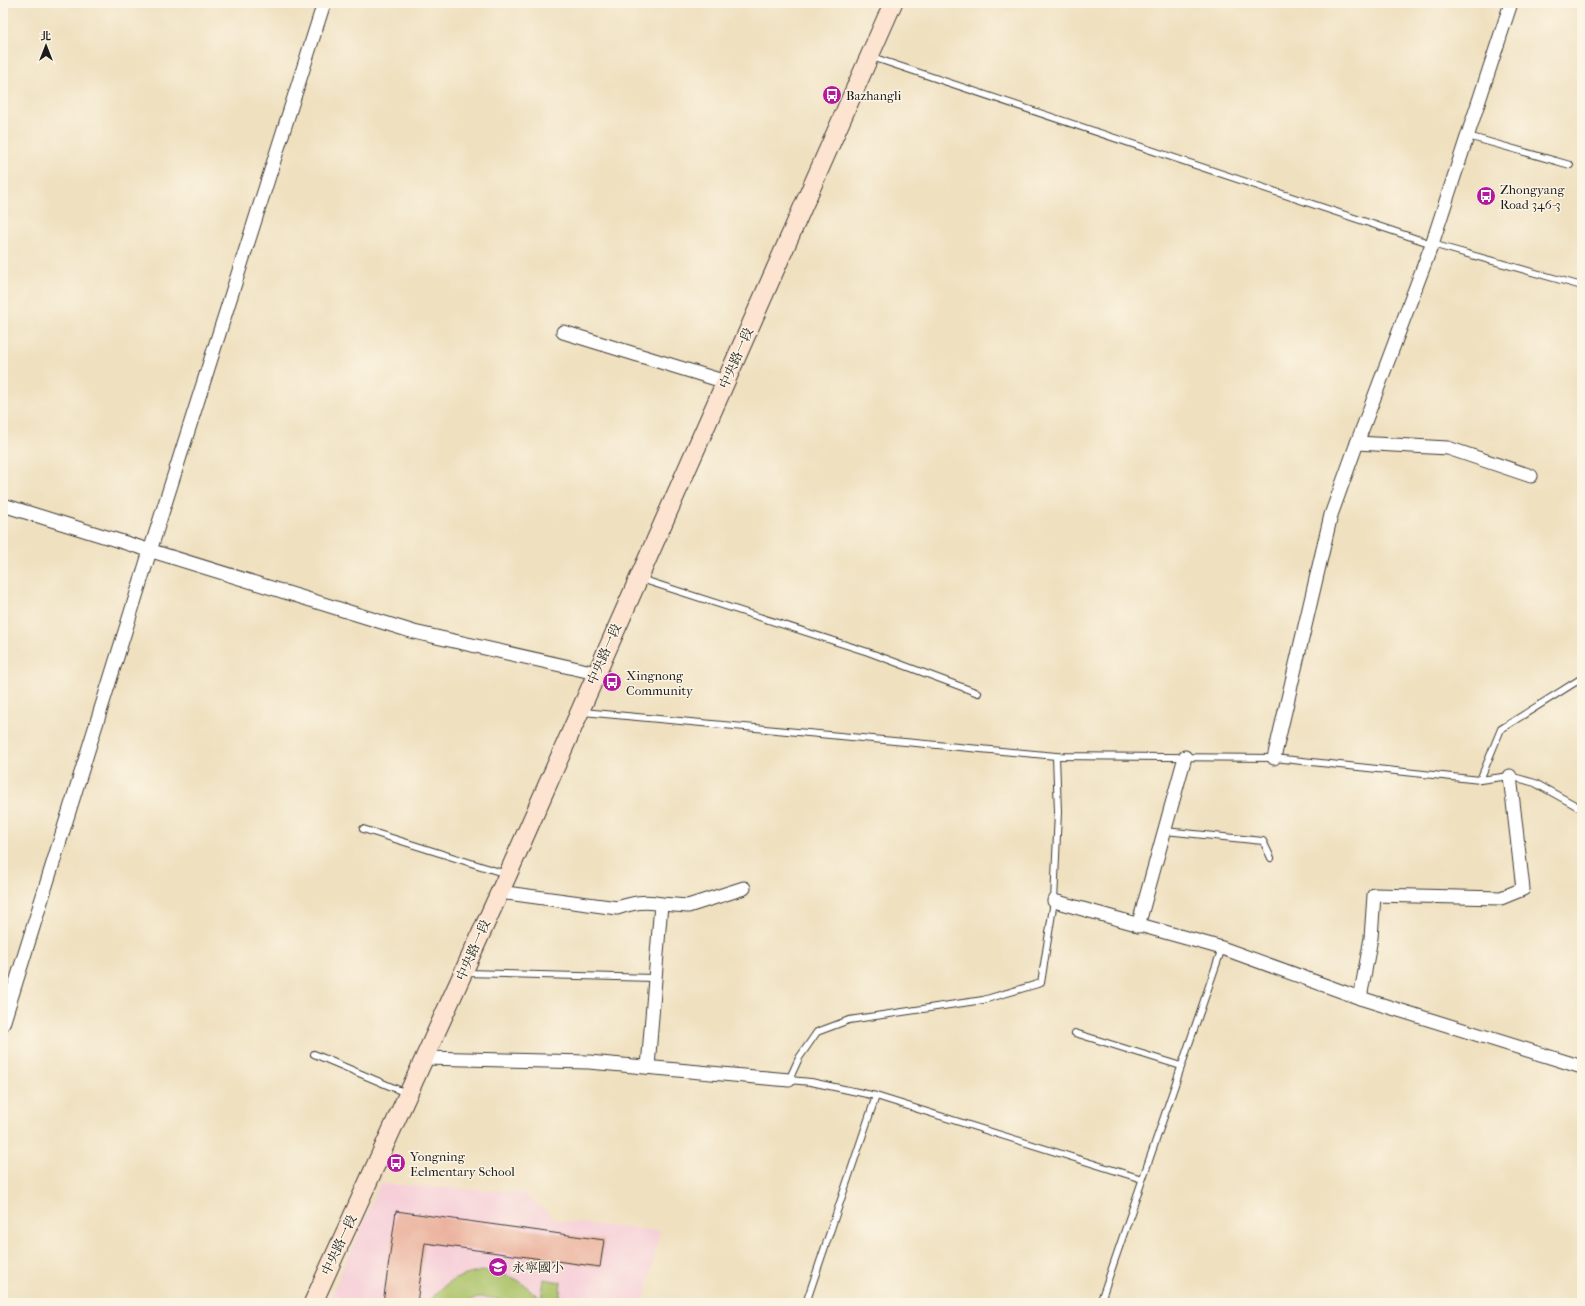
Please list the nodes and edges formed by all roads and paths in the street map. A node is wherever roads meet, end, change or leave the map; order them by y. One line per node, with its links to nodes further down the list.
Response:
1 (324, 3): 14 (street)
2 (893, 3): 4 (street, 中央路一段)
3 (1512, 3): 5 (street)
4 (869, 57): 7 (lane); 10 (street, 中央路一段)
5 (1468, 136): 6 (lane); 7 (street)
6 (1570, 165)
7 (1432, 244): 8 (lane); 11 (street)
8 (1582, 286)
9 (563, 332): 10 (street)
10 (726, 382): 15 (street, 中央路一段)
11 (1357, 443): 12 (street); 22 (street)
12 (1531, 476)
13 (3, 504): 14 (street)
14 (150, 551): 16 (street); 39 (street)
15 (638, 578): 16 (street, 中央路一段); 18 (lane)
16 (596, 673): 19 (street, 中央路一段)
17 (1582, 678): 24 (lane)
18 (978, 693)
19 (579, 711): 20 (lane); 29 (street, 中央路一段)
20 (1056, 756): 21 (lane); 32 (lane)
21 (1185, 757): 22 (lane); 27 (street)
22 (1274, 758): 24 (lane)
23 (1510, 776): 24 (lane); 25 (lane); 38 (street)
24 (1480, 780)
25 (1582, 809)
26 (363, 829): 29 (lane)
27 (1165, 831): 28 (lane); 34 (street)
28 (1271, 858)
29 (508, 874): 31 (street, 中央路一段)
30 (744, 888): 33 (street)
31 (499, 892): 33 (street); 36 (street, 中央路一段)
32 (1054, 901): 34 (street); 46 (lane)
33 (661, 904): 37 (street)
34 (1138, 926): 35 (street)
35 (1222, 948): 38 (street); 43 (lane)
36 (463, 973): 37 (lane); 42 (street, 中央路一段)
37 (654, 978): 44 (street)
38 (1360, 998): 45 (street)
39 (3, 1024)
40 (1075, 1033): 43 (lane)
41 (314, 1054): 47 (lane)
42 (425, 1058): 44 (street); 47 (street, 中央路一段)
43 (1181, 1066): 49 (lane)
44 (648, 1067): 46 (street)
45 (1582, 1067)
46 (789, 1080): 48 (lane)
47 (408, 1094): 50 (street, 中央路一段)
48 (876, 1096): 49 (lane); 51 (lane)
49 (1142, 1179): 52 (lane)
50 (313, 1303)
51 (806, 1303)
52 (1100, 1303)

